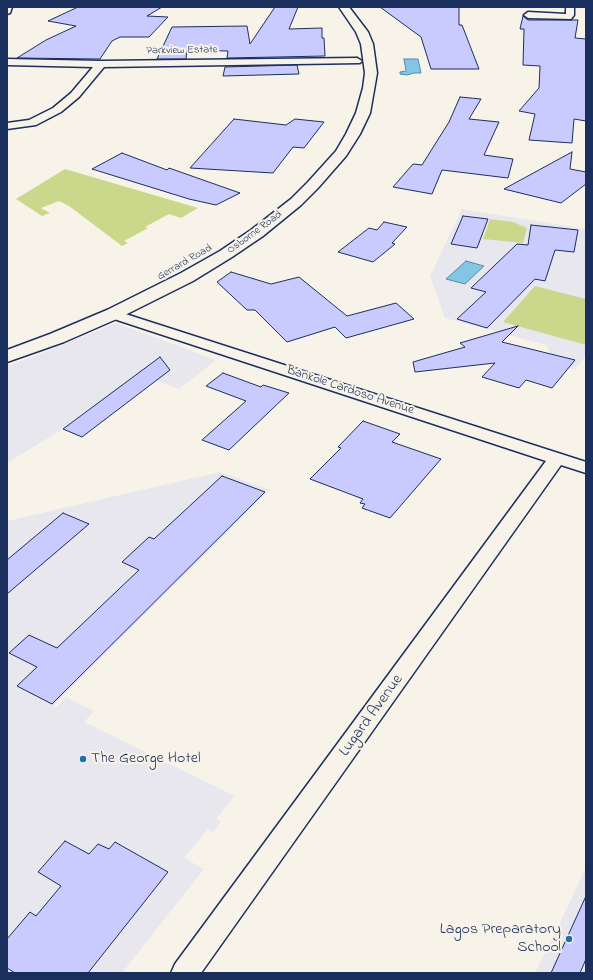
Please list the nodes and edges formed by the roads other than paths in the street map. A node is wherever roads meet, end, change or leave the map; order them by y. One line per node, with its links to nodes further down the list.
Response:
1 (8, 7): 5 (street)
2 (332, 7): 7 (main road, Gerrard Road)
3 (344, 7): 11 (main road, Osborne Road)
4 (570, 7): 6 (street)
5 (7, 11)
6 (528, 15)
7 (356, 61): 9 (street, Parkview Estate); 12 (main road, Gerrard Road)
8 (7, 62): 9 (street, Parkview Estate)
9 (101, 64): 10 (street)
10 (7, 126)
11 (113, 314): 13 (main road, Osborne Road); 14 (street, Bankole Cardoso Avenue)
12 (7, 342)
13 (7, 356)
14 (557, 458): 15 (street, Bankole Cardoso Avenue); 16 (street, Lugard Avenue)
15 (586, 468)
16 (185, 973)

